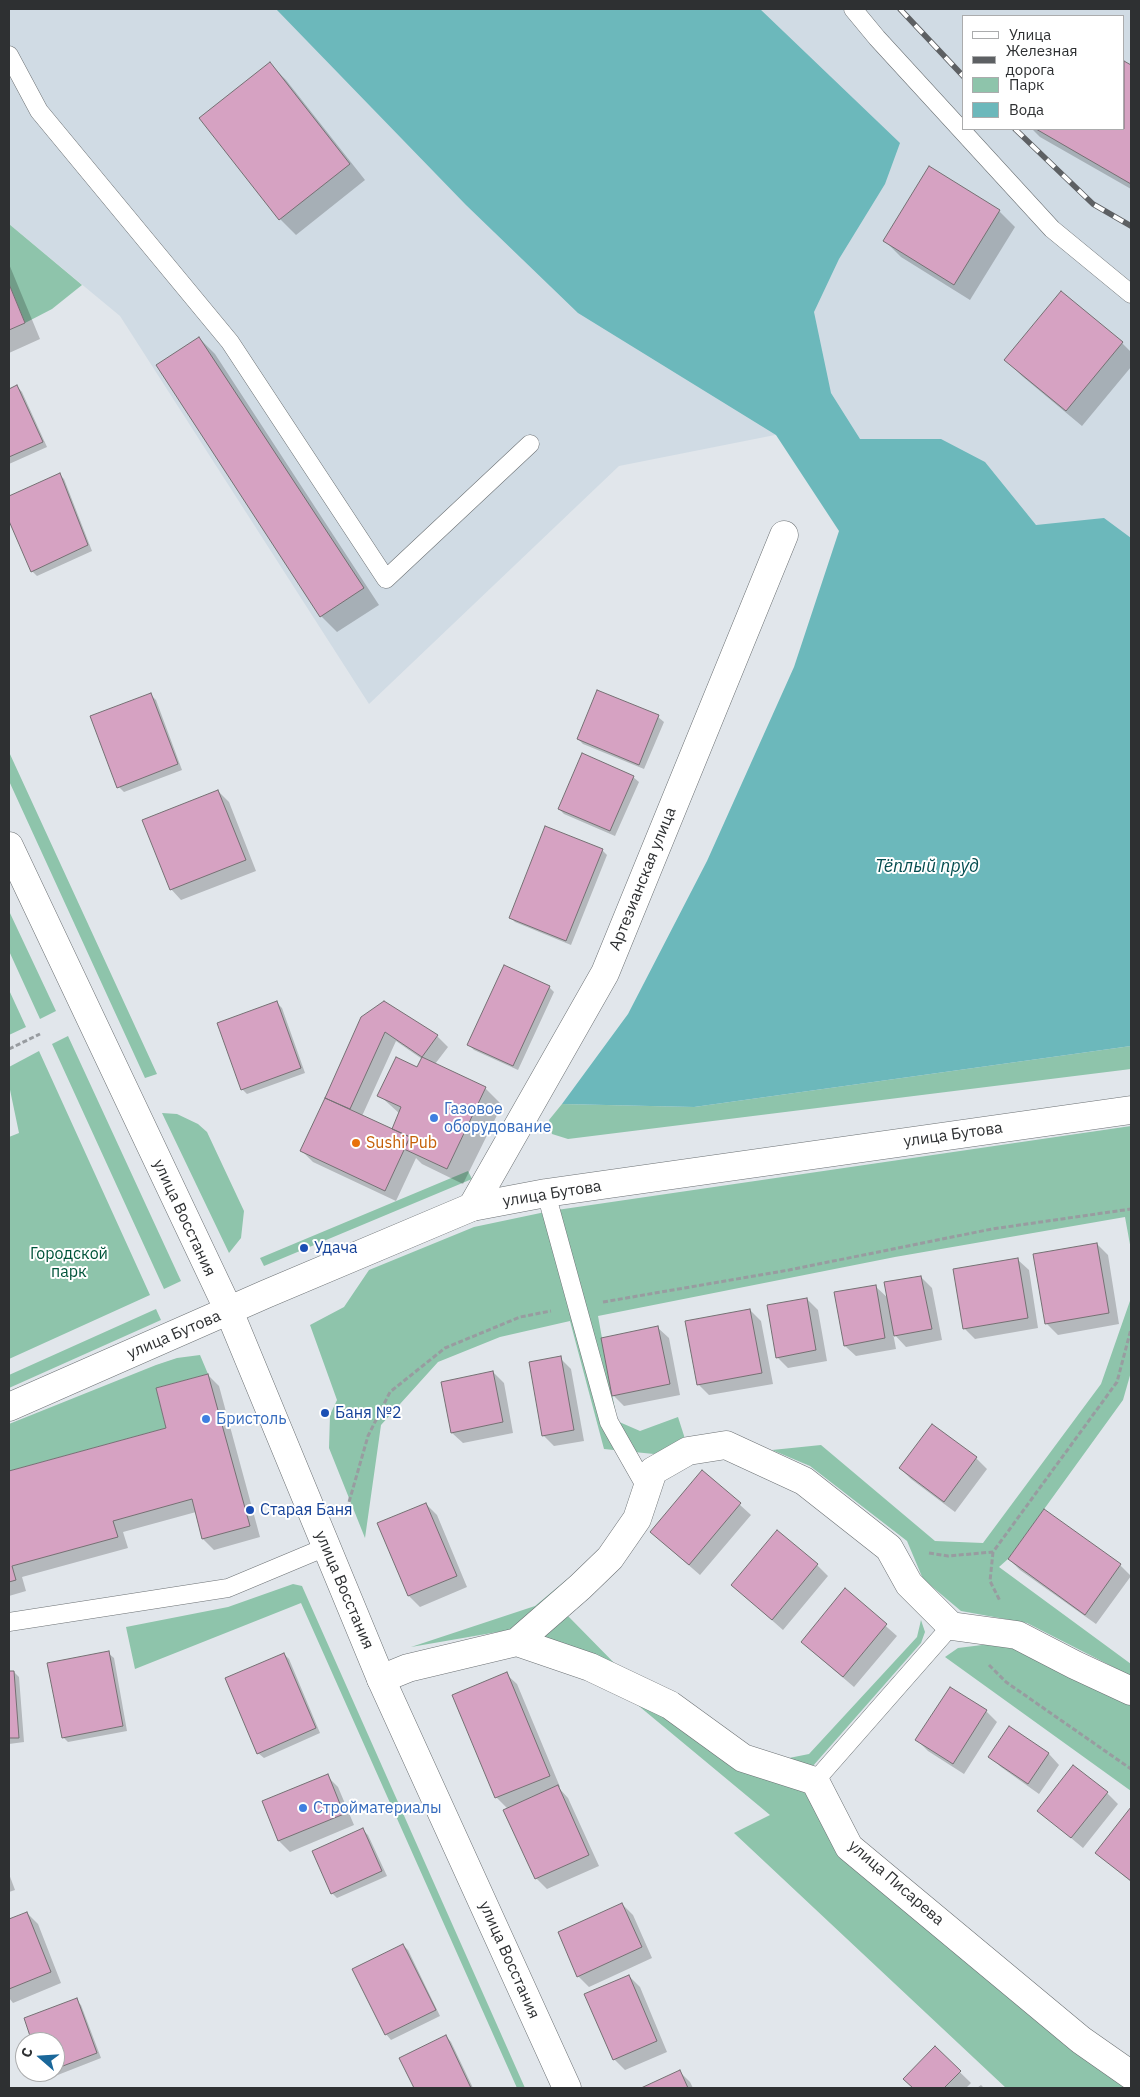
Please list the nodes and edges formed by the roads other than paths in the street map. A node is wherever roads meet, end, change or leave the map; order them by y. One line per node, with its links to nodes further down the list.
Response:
1 (853, 9): 3 (lane)
2 (9, 55): 4 (lane)
3 (1131, 294)
4 (530, 444)
5 (784, 535): 9 (street, Артезианская улица)
6 (9, 846): 10 (street, улица Восстания)
7 (1131, 1110): 8 (street, улица Бутова)
8 (546, 1193): 9 (street, улица Бутова); 12 (lane)
9 (472, 1208): 10 (street, улица Бутова)
10 (229, 1311): 11 (street, улица Бутова); 13 (street, улица Восстания)
11 (9, 1407)
12 (647, 1489): 15 (street); 16 (street)
13 (326, 1547): 14 (lane); 17 (street, улица Восстания)
14 (9, 1622)
15 (952, 1626): 18 (street); 19 (lane)
16 (517, 1642): 17 (street); 19 (street)
17 (381, 1678): 21 (street, улица Восстания)
18 (1131, 1691)
19 (815, 1781): 20 (street, улица Писарева)
20 (1131, 2075)
21 (567, 2088)

